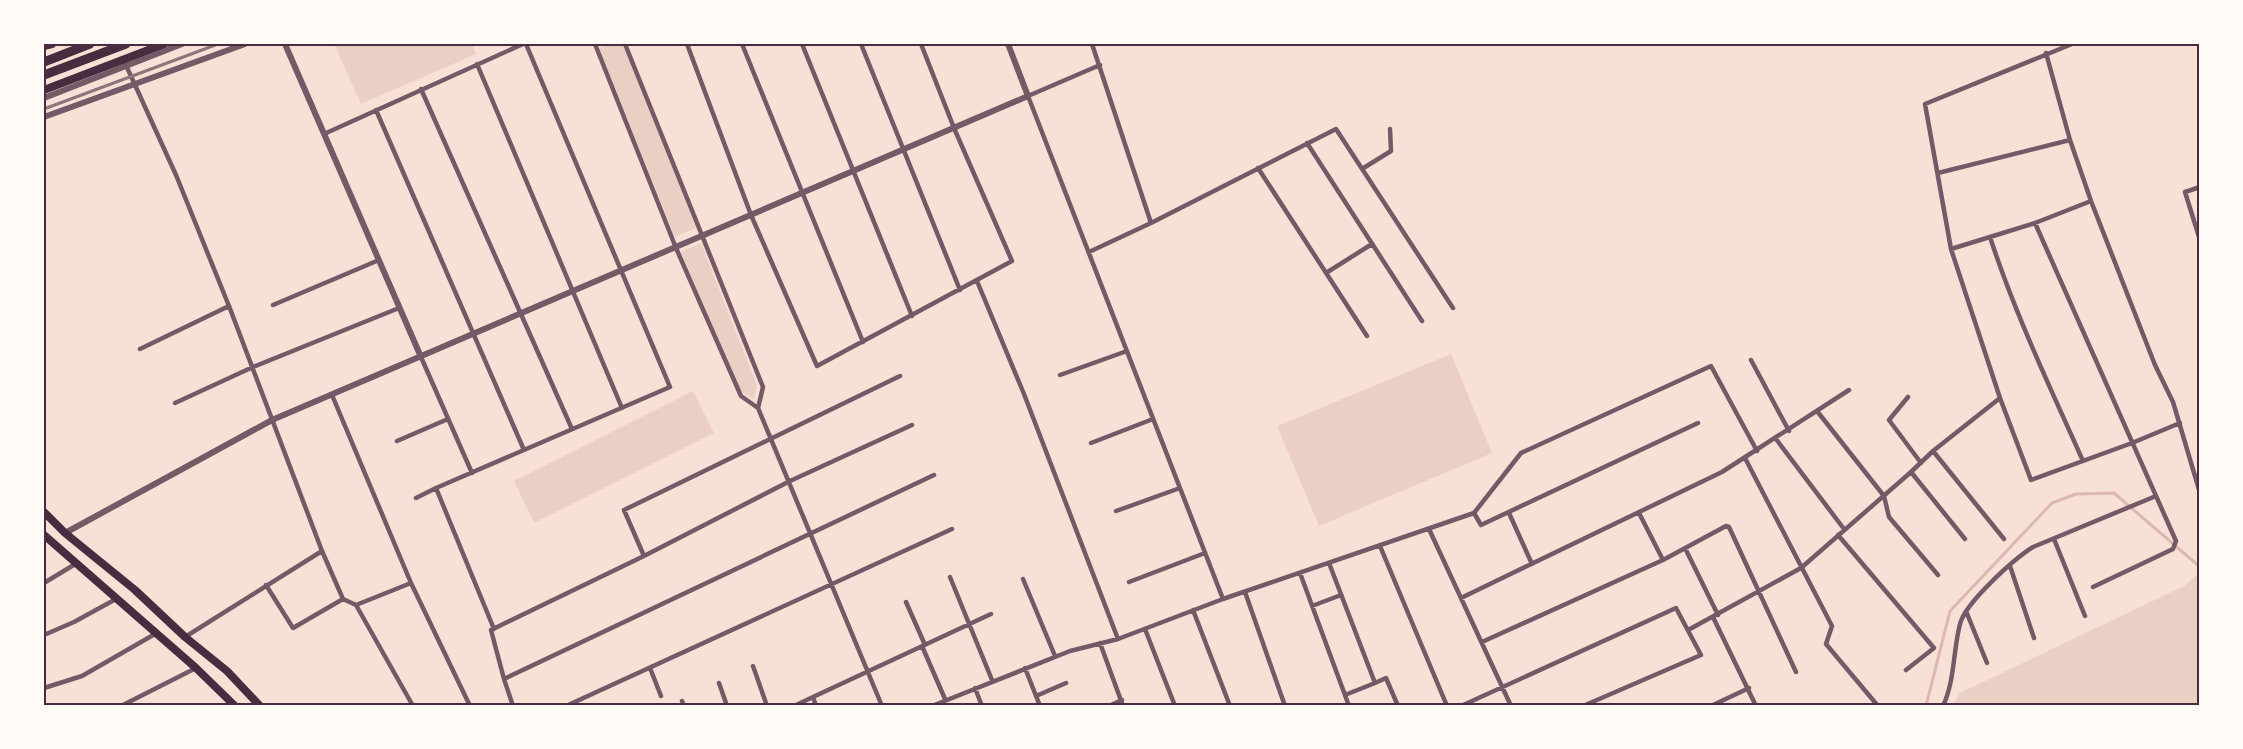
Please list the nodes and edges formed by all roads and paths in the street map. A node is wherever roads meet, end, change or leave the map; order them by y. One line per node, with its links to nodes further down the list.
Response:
1 (52, 44): 19 (highway)
2 (90, 44): 21 (highway)
3 (126, 44): 25 (highway)
4 (164, 44): 22 (highway)
5 (182, 44): 22 (street)
6 (245, 44): 26 (street)
7 (285, 44): 35 (street)
8 (524, 44): 23 (street); 57 (street)
9 (596, 44): 53 (street)
10 (624, 44): 49 (street)
11 (687, 44): 46 (street)
12 (742, 44): 44 (street)
13 (802, 44): 41 (street)
14 (861, 44): 38 (street)
15 (921, 44): 33 (street)
16 (1008, 44): 29 (street)
17 (1092, 44): 24 (street)
18 (2072, 44): 20 (street)
19 (44, 46)
20 (2046, 53): 36 (street); 42 (street)
21 (44, 62)
22 (125, 62): 26 (street); 28 (highway); 30 (street)
23 (477, 64): 27 (street); 61 (street)
24 (1100, 65): 29 (street); 47 (street)
25 (44, 75)
26 (135, 84): 32 (street); 63 (street)
27 (421, 89): 31 (street); 66 (street)
28 (44, 90)
29 (1028, 96): 33 (street); 55 (street)
30 (44, 98)
31 (376, 110): 35 (street); 69 (street)
32 (44, 117)
33 (954, 128): 38 (street); 59 (street)
34 (1390, 129): 40 (street)
35 (324, 134): 56 (street)
36 (2070, 140): 42 (street); 45 (street)
37 (1307, 143): 39 (street); 40 (street); 52 (street)
38 (905, 149): 41 (street); 60 (street)
39 (1258, 168): 47 (street); 58 (street)
40 (1362, 169): 65 (street)
41 (854, 171): 44 (street); 67 (street)
42 (1938, 173): 54 (street)
43 (2199, 187): 51 (street)
44 (804, 192): 46 (street); 71 (street)
45 (2091, 201): 48 (street); 91 (street)
46 (751, 215): 49 (street); 71 (street)
47 (1151, 223): 55 (street)
48 (2035, 223): 50 (street); 99 (street)
49 (703, 236): 53 (street); 85 (street)
50 (1990, 237): 54 (street); 104 (street)
51 (2199, 240)
52 (1372, 244): 58 (street); 68 (street)
53 (675, 248): 57 (street); 85 (street)
54 (1951, 249): 82 (street)
55 (1089, 252): 73 (street)
56 (379, 260): 62 (street); 64 (street)
57 (620, 271): 61 (street); 84 (street)
58 (1326, 273): 70 (street)
59 (977, 281): 60 (street); 175 (street)
60 (960, 290): 67 (street)
61 (572, 292): 66 (street); 84 (street)
62 (273, 305)
63 (229, 306): 72 (street); 76 (street)
64 (399, 308): 74 (street); 76 (street)
65 (1453, 308)
66 (520, 314): 69 (street); 93 (street)
67 (912, 316): 71 (street)
68 (1422, 321)
69 (472, 335): 74 (street); 100 (street)
70 (1367, 336)
71 (863, 342)
72 (140, 349)
73 (1127, 351): 77 (street); 88 (street)
74 (421, 357): 80 (street); 87 (street)
75 (1751, 360): 94 (street)
76 (253, 367): 83 (street); 89 (street)
77 (1060, 375)
78 (900, 376): 95 (street)
79 (1849, 390): 86 (street)
80 (332, 395): 89 (street); 148 (street)
81 (1908, 397): 105 (street)
82 (2000, 398): 102 (street); 104 (street)
83 (175, 403)
84 (622, 408): 93 (street)
85 (758, 408): 95 (street)
86 (1817, 411): 94 (street); 113 (street)
87 (448, 419): 97 (street); 107 (street)
88 (1153, 419): 98 (street); 111 (street)
89 (272, 420): 124 (street); 133 (street)
90 (1698, 423): 119 (street)
91 (2180, 423): 99 (street); 112 (street)
92 (912, 425): 109 (street)
93 (572, 429): 100 (street)
94 (1789, 431): 96 (street)
95 (772, 439): 109 (street); 135 (street)
96 (1776, 439): 101 (street); 123 (street)
97 (397, 441)
98 (1091, 443)
99 (2132, 443): 104 (street); 114 (street)
100 (524, 450): 107 (street)
101 (1757, 451): 103 (street); 118 (street)
102 (1933, 451): 105 (street); 130 (street)
103 (1745, 458): 120 (street); 141 (street)
104 (2083, 461)
105 (1921, 463): 106 (street)
106 (1911, 472): 113 (street); 128 (street)
107 (472, 473): 110 (street)
108 (934, 475): 125 (street)
109 (790, 481): 125 (street); 135 (street)
110 (436, 488): 115 (street); 168 (street)
111 (1180, 488): 116 (street); 134 (street)
112 (2199, 493)
113 (1884, 496): 123 (street); 143 (street)
114 (2156, 496): 129 (street); 151 (street)
115 (416, 498)
116 (1116, 511)
117 (44, 512): 124 (main road)
118 (1474, 513): 119 (street); 122 (street)
119 (1509, 513): 139 (street)
120 (1639, 513): 136 (street); 139 (street)
121 (952, 529): 150 (street)
122 (1429, 529): 131 (street); 155 (street)
123 (1844, 529): 127 (street)
124 (65, 533): 173 (main road)
125 (811, 533): 150 (street); 188 (street)
126 (44, 535): 137 (main road)
127 (1838, 535): 141 (street); 185 (street)
128 (1965, 539)
129 (2054, 539): 140 (street); 166 (street)
130 (2004, 540)
131 (1380, 546): 138 (street); 225 (street)
132 (1685, 548): 136 (street); 153 (street); 165 (street)
133 (322, 551): 149 (street); 157 (street)
134 (1205, 553): 146 (street); 158 (street)
135 (644, 556): 168 (street)
136 (1663, 560): 176 (street)
137 (77, 563): 147 (street); 156 (main road)
138 (1329, 563): 142 (street); 154 (street)
139 (1532, 564): 155 (street)
140 (2010, 566): 163 (street); 174 (street)
141 (1801, 568): 153 (street); 231 (street)
142 (1300, 573): 152 (street); 161 (street)
143 (1938, 575)
144 (950, 577): 167 (street)
145 (1023, 579): 179 (street)
146 (1129, 582)
147 (44, 583)
148 (411, 583): 160 (street); 208 (street)
149 (266, 585): 157 (street); 173 (street)
150 (833, 585): 183 (street); 186 (street)
151 (2093, 587)
152 (1245, 592): 158 (street); 222 (street)
153 (1758, 592): 165 (street); 187 (street)
154 (1341, 595): 161 (street); 192 (street)
155 (1461, 597): 176 (street)
156 (116, 599): 171 (main road); 172 (street)
157 (343, 599): 160 (street)
158 (1222, 599): 162 (street)
159 (906, 602): 178 (street)
160 (356, 604): 207 (street)
161 (1312, 606): 197 (street)
162 (1193, 610): 169 (street); 221 (street)
163 (1966, 611): 180 (street); 232 (street)
164 (992, 614): 167 (street)
165 (1716, 616): 170 (street); 196 (street)
166 (2085, 616)
167 (969, 624): 178 (street); 189 (street)
168 (494, 629): 188 (street)
169 (1145, 629): 175 (street); 220 (street)
170 (1690, 629): 193 (street); 228 (street)
171 (155, 634): 182 (main road); 194 (street)
172 (44, 635)
173 (186, 638): 206 (main road)
174 (2034, 638)
175 (1118, 639): 177 (street)
176 (1482, 642): 193 (street)
177 (1100, 643): 179 (street); 202 (street)
178 (923, 645): 186 (street); 201 (street)
179 (1055, 657): 184 (street)
180 (1987, 663)
181 (753, 666): 212 (street)
182 (196, 668): 204 (street); 205 (main road)
183 (650, 668): 198 (street); 210 (street)
184 (1025, 668): 189 (street); 199 (street)
185 (1906, 670)
186 (868, 671): 200 (street); 215 (street)
187 (1796, 672)
188 (504, 679): 203 (street)
189 (992, 680): 195 (street)
190 (719, 683): 211 (street)
191 (1066, 683): 199 (street)
192 (1375, 683): 197 (street); 224 (street)
193 (1503, 686): 226 (street); 227 (street)
194 (44, 688)
195 (975, 688): 201 (street); 217 (street)
196 (1749, 688): 229 (street); 230 (street)
197 (1345, 695): 223 (street)
198 (661, 696)
199 (1036, 696): 218 (street)
200 (813, 697): 213 (street); 214 (street)
201 (945, 699): 216 (street)
202 (1123, 703): 219 (street)
203 (512, 704): 209 (street)
204 (121, 705)
205 (235, 705)
206 (260, 705)
207 (413, 705)
208 (470, 705)
209 (506, 705)
210 (566, 705)
211 (727, 705)
212 (767, 705)
213 (794, 705)
214 (816, 705)
215 (882, 705)
216 (932, 705)
217 (982, 705)
218 (1040, 705)
219 (1108, 705)
220 (1175, 705)
221 (1230, 705)
222 (1285, 705)
223 (1349, 705)
224 (1398, 705)
225 (1447, 705)
226 (1461, 705)
227 (1511, 705)
228 (1583, 705)
229 (1711, 705)
230 (1756, 705)
231 (1878, 705)
232 (1943, 705)

